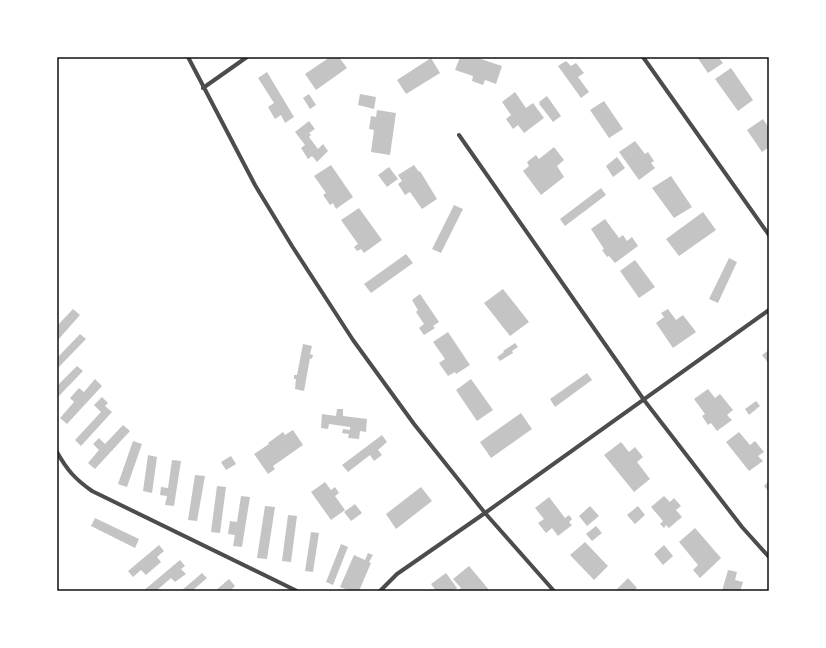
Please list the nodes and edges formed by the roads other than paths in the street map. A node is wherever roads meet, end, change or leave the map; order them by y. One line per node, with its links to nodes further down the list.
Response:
1 (188, 57): 4 (street)
2 (247, 57): 4 (street)
3 (643, 57): 6 (street)
4 (203, 88): 10 (street)
5 (458, 135): 8 (street)
6 (769, 235)
7 (769, 310): 8 (street)
8 (644, 400): 10 (street); 11 (street)
9 (57, 452): 12 (street)
10 (485, 513): 13 (street); 14 (street)
11 (769, 557)
12 (297, 591)
13 (380, 591)
14 (554, 591)

